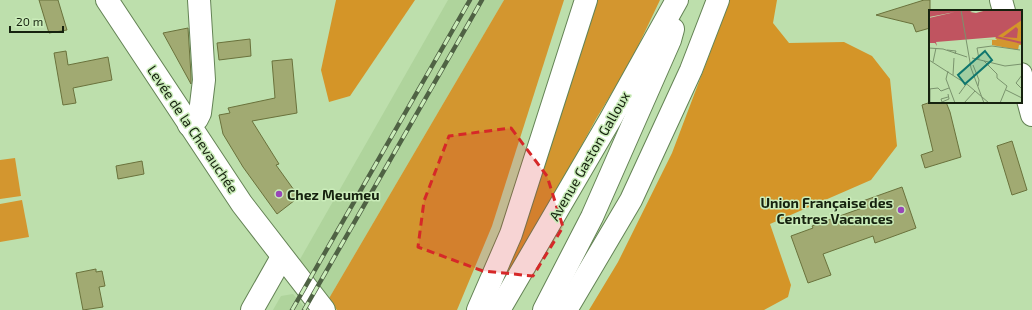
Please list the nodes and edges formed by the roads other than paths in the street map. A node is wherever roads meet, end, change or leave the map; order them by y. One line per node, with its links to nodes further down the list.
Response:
1 (107, 0): 11 (main road, Levée de la Chevauchée)
2 (199, 0): 11 (main road)
3 (586, 0): 15 (main road)
4 (677, 0): 16 (main road, Avenue Gaston Galloux)
5 (680, 0): 17 (main road, Avenue Gaston Galloux)
6 (718, 0): 18 (main road)
7 (1001, 0): 8 (main road)
8 (1004, 10)
9 (1022, 78): 10 (main road)
10 (1032, 115)
11 (190, 125): 12 (main road, Levée de la Chevauchée)
12 (282, 257): 13 (main road); 14 (main road, Levée de la Chevauchée)
13 (252, 310)
14 (324, 310)
15 (478, 310)
16 (498, 310)
17 (544, 310)
18 (566, 310)

